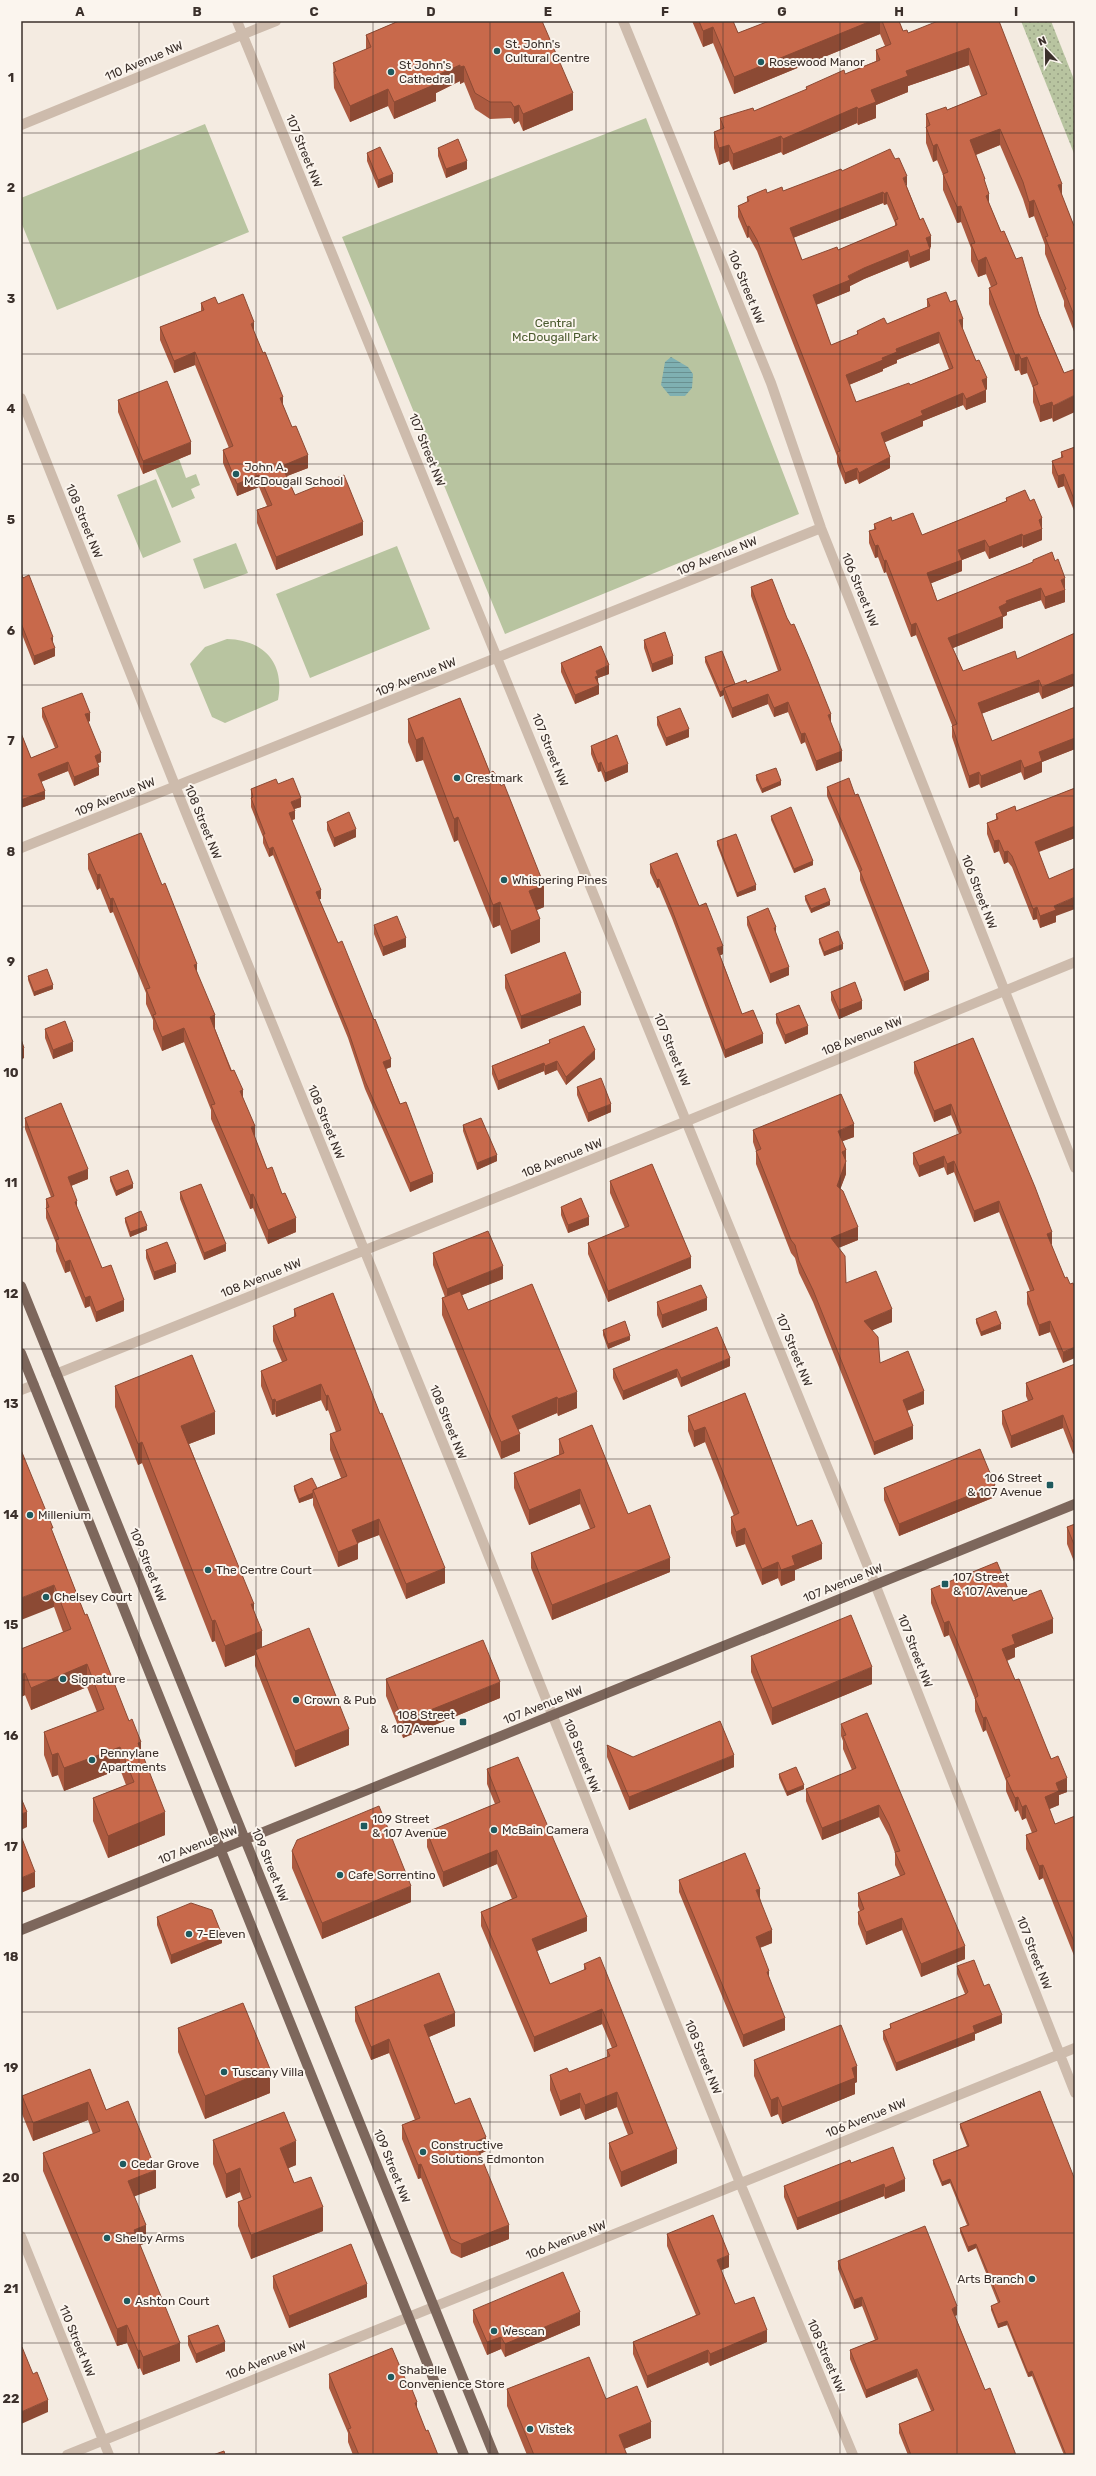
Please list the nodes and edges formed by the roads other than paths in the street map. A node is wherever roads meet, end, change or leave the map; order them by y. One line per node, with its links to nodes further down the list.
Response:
1 (237, 21): 4 (street, 107 Street NW)
2 (276, 21): 4 (street, 110 Avenue NW)
3 (623, 21): 7 (street, 106 Street NW)
4 (242, 34): 5 (street, 110 Avenue NW); 8 (street, 107 Street NW)
5 (21, 125)
6 (21, 398): 9 (street, 108 Street NW)
7 (821, 528): 8 (street, 109 Avenue NW); 12 (street, 106 Street NW)
8 (498, 658): 9 (street, 109 Avenue NW); 13 (street, 107 Street NW)
9 (175, 787): 10 (street, 109 Avenue NW); 15 (street, 108 Street NW)
10 (21, 848)
11 (1075, 962): 12 (street, 108 Avenue NW)
12 (1003, 992): 13 (street, 108 Avenue NW); 14 (street, 106 Street NW)
13 (687, 1121): 15 (street, 108 Avenue NW); 22 (street, 107 Street NW)
14 (1075, 1168)
15 (364, 1251): 18 (street, 108 Avenue NW); 23 (street, 108 Street NW)
16 (21, 1286): 18 (main road, 109 Street NW)
17 (21, 1353): 19 (main road)
18 (56, 1374): 24 (main road, 109 Street NW)
19 (34, 1385): 20 (street); 25 (main road)
20 (21, 1390)
21 (1075, 1504): 22 (main road, 107 Avenue NW)
22 (875, 1584): 23 (main road, 107 Avenue NW); 28 (street, 107 Street NW)
23 (552, 1715): 24 (main road, 107 Avenue NW); 30 (street, 108 Street NW)
24 (246, 1839): 25 (main road, 107 Avenue NW); 32 (main road, 109 Street NW)
25 (220, 1850): 26 (main road, 107 Avenue NW); 33 (main road)
26 (21, 1930)
27 (1075, 2048): 28 (street, 106 Avenue NW)
28 (1059, 2054): 29 (street, 107 Street NW); 30 (street, 106 Avenue NW)
29 (1075, 2093)
30 (740, 2183): 32 (street, 106 Avenue NW); 39 (street, 108 Street NW)
31 (21, 2236): 34 (street, 110 Street NW)
32 (435, 2307): 33 (street, 106 Avenue NW); 38 (main road, 109 Street NW)
33 (408, 2317): 34 (street, 106 Avenue NW); 37 (main road)
34 (103, 2441): 35 (street, 106 Avenue NW); 36 (street, 110 Street NW)
35 (67, 2455)
36 (109, 2455)
37 (464, 2455)
38 (494, 2455)
39 (853, 2455)

